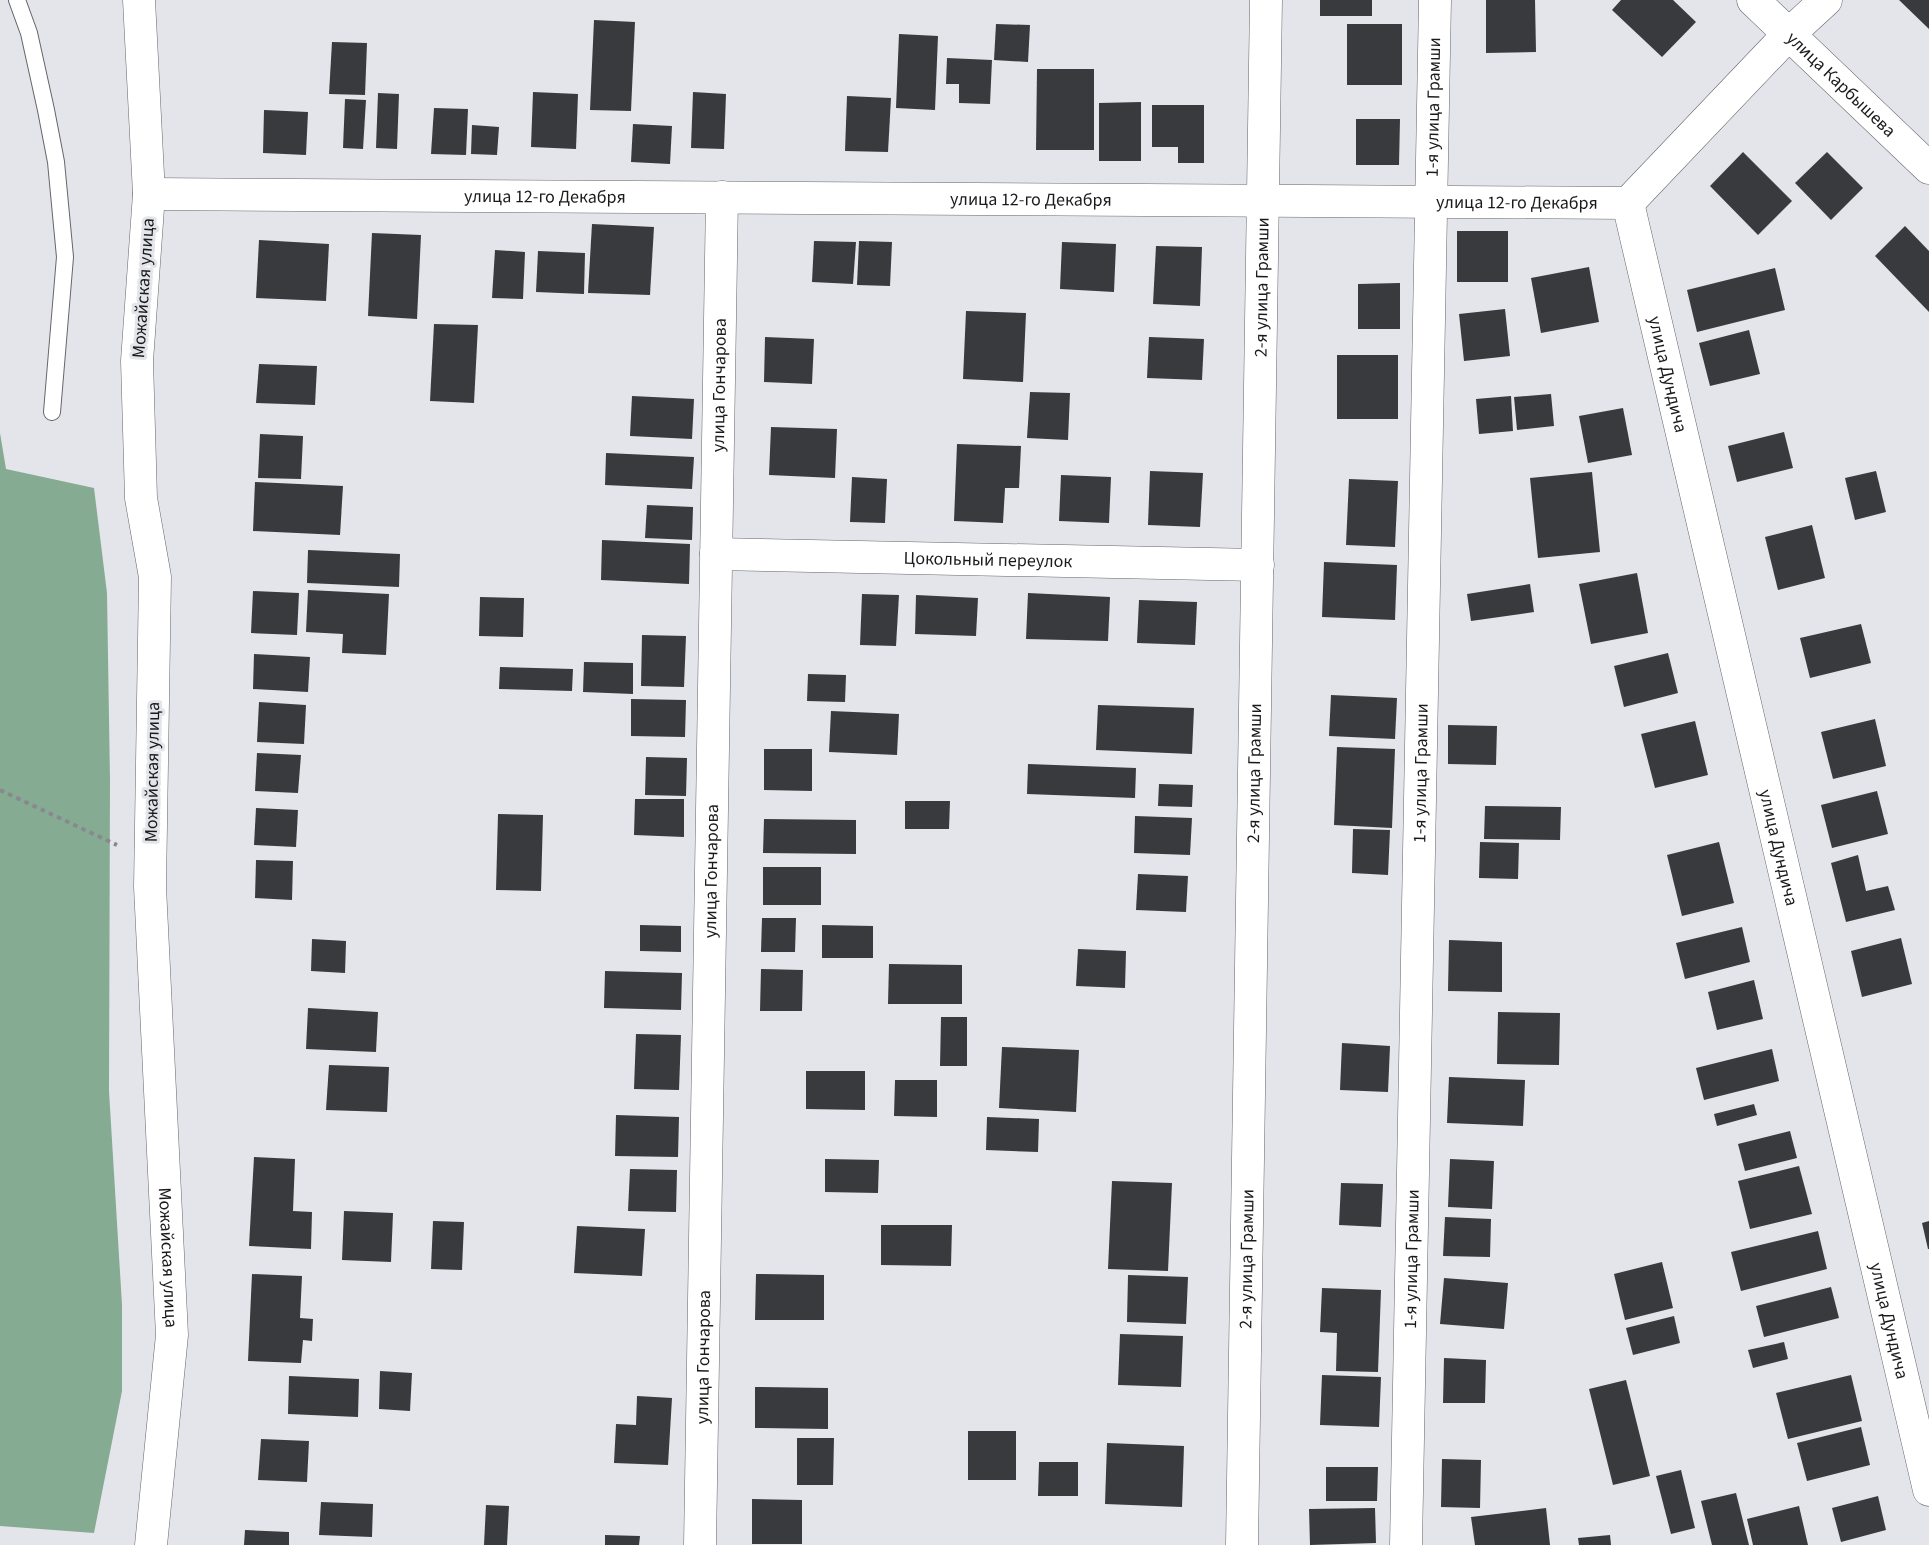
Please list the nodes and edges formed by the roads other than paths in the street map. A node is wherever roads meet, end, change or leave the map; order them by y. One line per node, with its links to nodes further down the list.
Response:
1 (17, 0): 14 (lane)
2 (139, 0): 9 (street, Можайская улица)
3 (1266, 0): 11 (street, 2-я улица Грамши)
4 (1435, 0): 12 (street, 1-я улица Грамши)
5 (1753, 0): 7 (street, улица Карбышева)
6 (1826, 0): 7 (street)
7 (1788, 35): 8 (street, улица Карбышева); 13 (street)
8 (1929, 168)
9 (149, 194): 10 (street, улица 12-го Декабря); 18 (street, Можайская улица)
10 (722, 197): 11 (street, улица 12-го Декабря); 15 (street, улица Гончарова)
11 (1264, 201): 12 (street, улица 12-го Декабря); 16 (street, 2-я улица Грамши)
12 (1431, 202): 13 (street, улица 12-го Декабря); 21 (street, 1-я улица Грамши)
13 (1628, 203): 17 (street, улица Дундича)
14 (52, 412)
15 (716, 554): 16 (street, Цокольный переулок); 19 (street, улица Гончарова)
16 (1258, 565): 20 (street, 2-я улица Грамши)
17 (1929, 1490)
18 (151, 1545)
19 (700, 1545)
20 (1242, 1545)
21 (1406, 1545)

